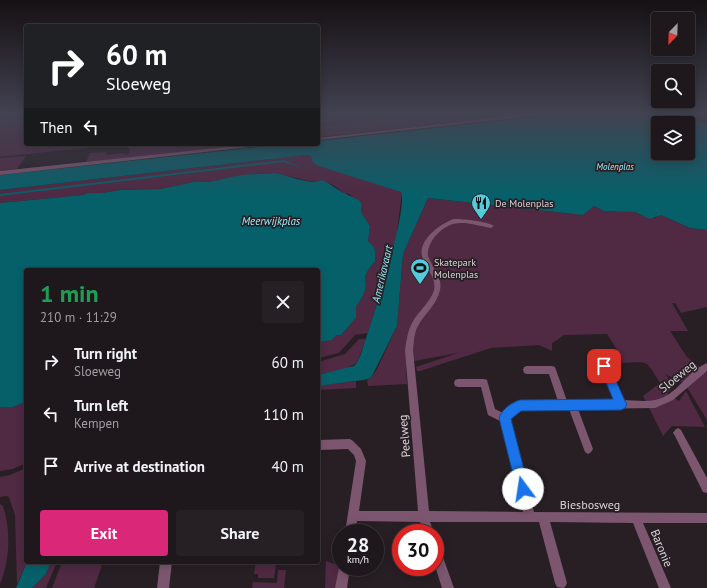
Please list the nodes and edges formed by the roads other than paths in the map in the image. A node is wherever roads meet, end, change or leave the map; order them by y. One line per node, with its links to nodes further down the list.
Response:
1 (250, 146): 2 (street)
2 (0, 173)
3 (490, 226): 18 (street, Peelweg)
4 (604, 366): 8 (street)
5 (707, 367): 8 (street, Sloeweg)
6 (527, 370): 9 (street)
7 (458, 383): 10 (street)
8 (621, 404): 9 (street, Sloeweg)
9 (568, 405): 10 (street, Sloeweg); 13 (street)
10 (504, 418): 16 (street)
11 (678, 433): 14 (street)
12 (320, 445): 15 (street)
13 (588, 449)
14 (707, 488)
15 (353, 516): 18 (street, Biesbosweg); 21 (street)
16 (530, 517): 17 (street, Biesbosweg); 18 (street, Biesbosweg)
17 (543, 517): 19 (street, Biesbosweg); 26 (street)
18 (424, 518): 22 (street, Peelweg)
19 (636, 518): 20 (street, Biesbosweg); 30 (street, Baronie)
20 (707, 518)
21 (352, 524)
22 (426, 524)
23 (166, 564): 27 (street)
24 (342, 576): 28 (street)
25 (444, 576): 29 (street)
26 (561, 583)
27 (163, 588)
28 (340, 588)
29 (448, 588)
30 (665, 588)

